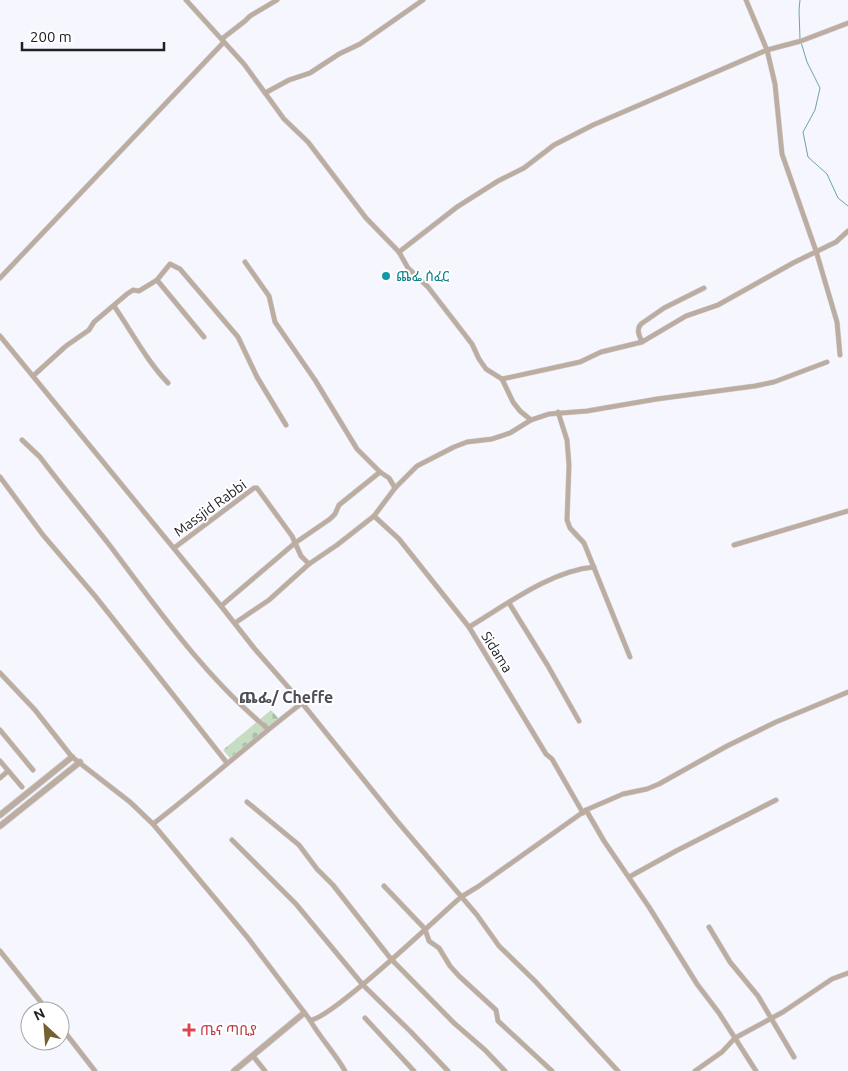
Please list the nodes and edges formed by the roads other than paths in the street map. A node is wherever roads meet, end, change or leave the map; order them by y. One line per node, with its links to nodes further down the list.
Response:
1 (186, 0): 6 (street)
2 (277, 0): 6 (street)
3 (423, 0): 8 (street)
4 (746, 0): 7 (street)
5 (848, 23): 7 (street)
6 (223, 43): 8 (street); 13 (street)
7 (767, 50): 10 (street); 11 (street)
8 (265, 93): 11 (street)
9 (848, 231): 10 (street)
10 (816, 251): 19 (street); 20 (street)
11 (399, 252): 23 (street)
12 (245, 262): 29 (street)
13 (0, 278)
14 (157, 280): 16 (street); 18 (street); 27 (street)
15 (704, 288): 19 (street)
16 (114, 306): 22 (street); 24 (street)
17 (0, 336): 22 (street)
18 (204, 337)
19 (642, 342): 23 (street)
20 (840, 355)
21 (826, 362): 25 (street)
22 (33, 376): 36 (street)
23 (502, 379): 26 (street)
24 (168, 383)
25 (558, 412): 26 (street); 38 (street)
26 (531, 420): 31 (street)
27 (286, 425)
28 (22, 440): 48 (street)
29 (380, 472): 31 (street); 34 (street)
30 (0, 477): 53 (street)
31 (395, 488): 33 (street)
32 (848, 511): 35 (street)
33 (374, 516): 37 (street); 42 (street, Sidama)
34 (295, 543): 36 (street, Massjid Rabbi); 37 (street, Massjid Rabbi); 40 (street)
35 (734, 545)
36 (174, 548): 40 (street)
37 (309, 564): 41 (street)
38 (594, 567): 39 (street); 43 (street)
39 (509, 603): 42 (street); 47 (street)
40 (221, 606): 41 (street)
41 (235, 623): 46 (street)
42 (469, 627): 60 (street, Sidama)
43 (630, 657)
44 (0, 673): 50 (street)
45 (848, 692): 60 (street)
46 (302, 703): 48 (street); 67 (street)
47 (579, 720)
48 (268, 729): 53 (street)
49 (0, 730): 54 (street)
50 (72, 757): 52 (street); 61 (street)
51 (0, 761): 55 (street)
52 (80, 762): 62 (street); 63 (street)
53 (227, 762): 62 (street)
54 (33, 770)
55 (8, 771): 56 (street); 57 (street)
56 (0, 778)
57 (22, 787)
58 (776, 800): 65 (street)
59 (246, 802): 71 (street)
60 (584, 811): 65 (street, Sidama); 67 (street)
61 (0, 815)
62 (153, 824): 75 (street)
63 (0, 826)
64 (232, 840): 73 (street)
65 (629, 877): 79 (street, Sidama)
66 (384, 886): 69 (street)
67 (461, 897): 69 (street); 91 (street)
68 (709, 927): 76 (street)
69 (424, 929): 71 (street); 90 (street)
70 (0, 951): 74 (street)
71 (391, 959): 73 (street); 89 (street)
72 (848, 973): 76 (street)
73 (363, 985): 78 (street); 88 (street)
74 (40, 1001)
75 (304, 1013): 78 (street); 81 (street)
76 (772, 1017): 79 (street); 82 (street)
77 (365, 1018): 87 (street)
78 (310, 1020): 86 (street)
79 (735, 1038): 92 (street); 93 (street, Sidama)
80 (70, 1039): 83 (street)
81 (253, 1056): 84 (street); 85 (street)
82 (794, 1057)
83 (95, 1071)
84 (234, 1071)
85 (265, 1071)
86 (345, 1071)
87 (414, 1071)
88 (448, 1071)
89 (505, 1071)
90 (552, 1071)
91 (618, 1071)
92 (695, 1071)
93 (756, 1071)

